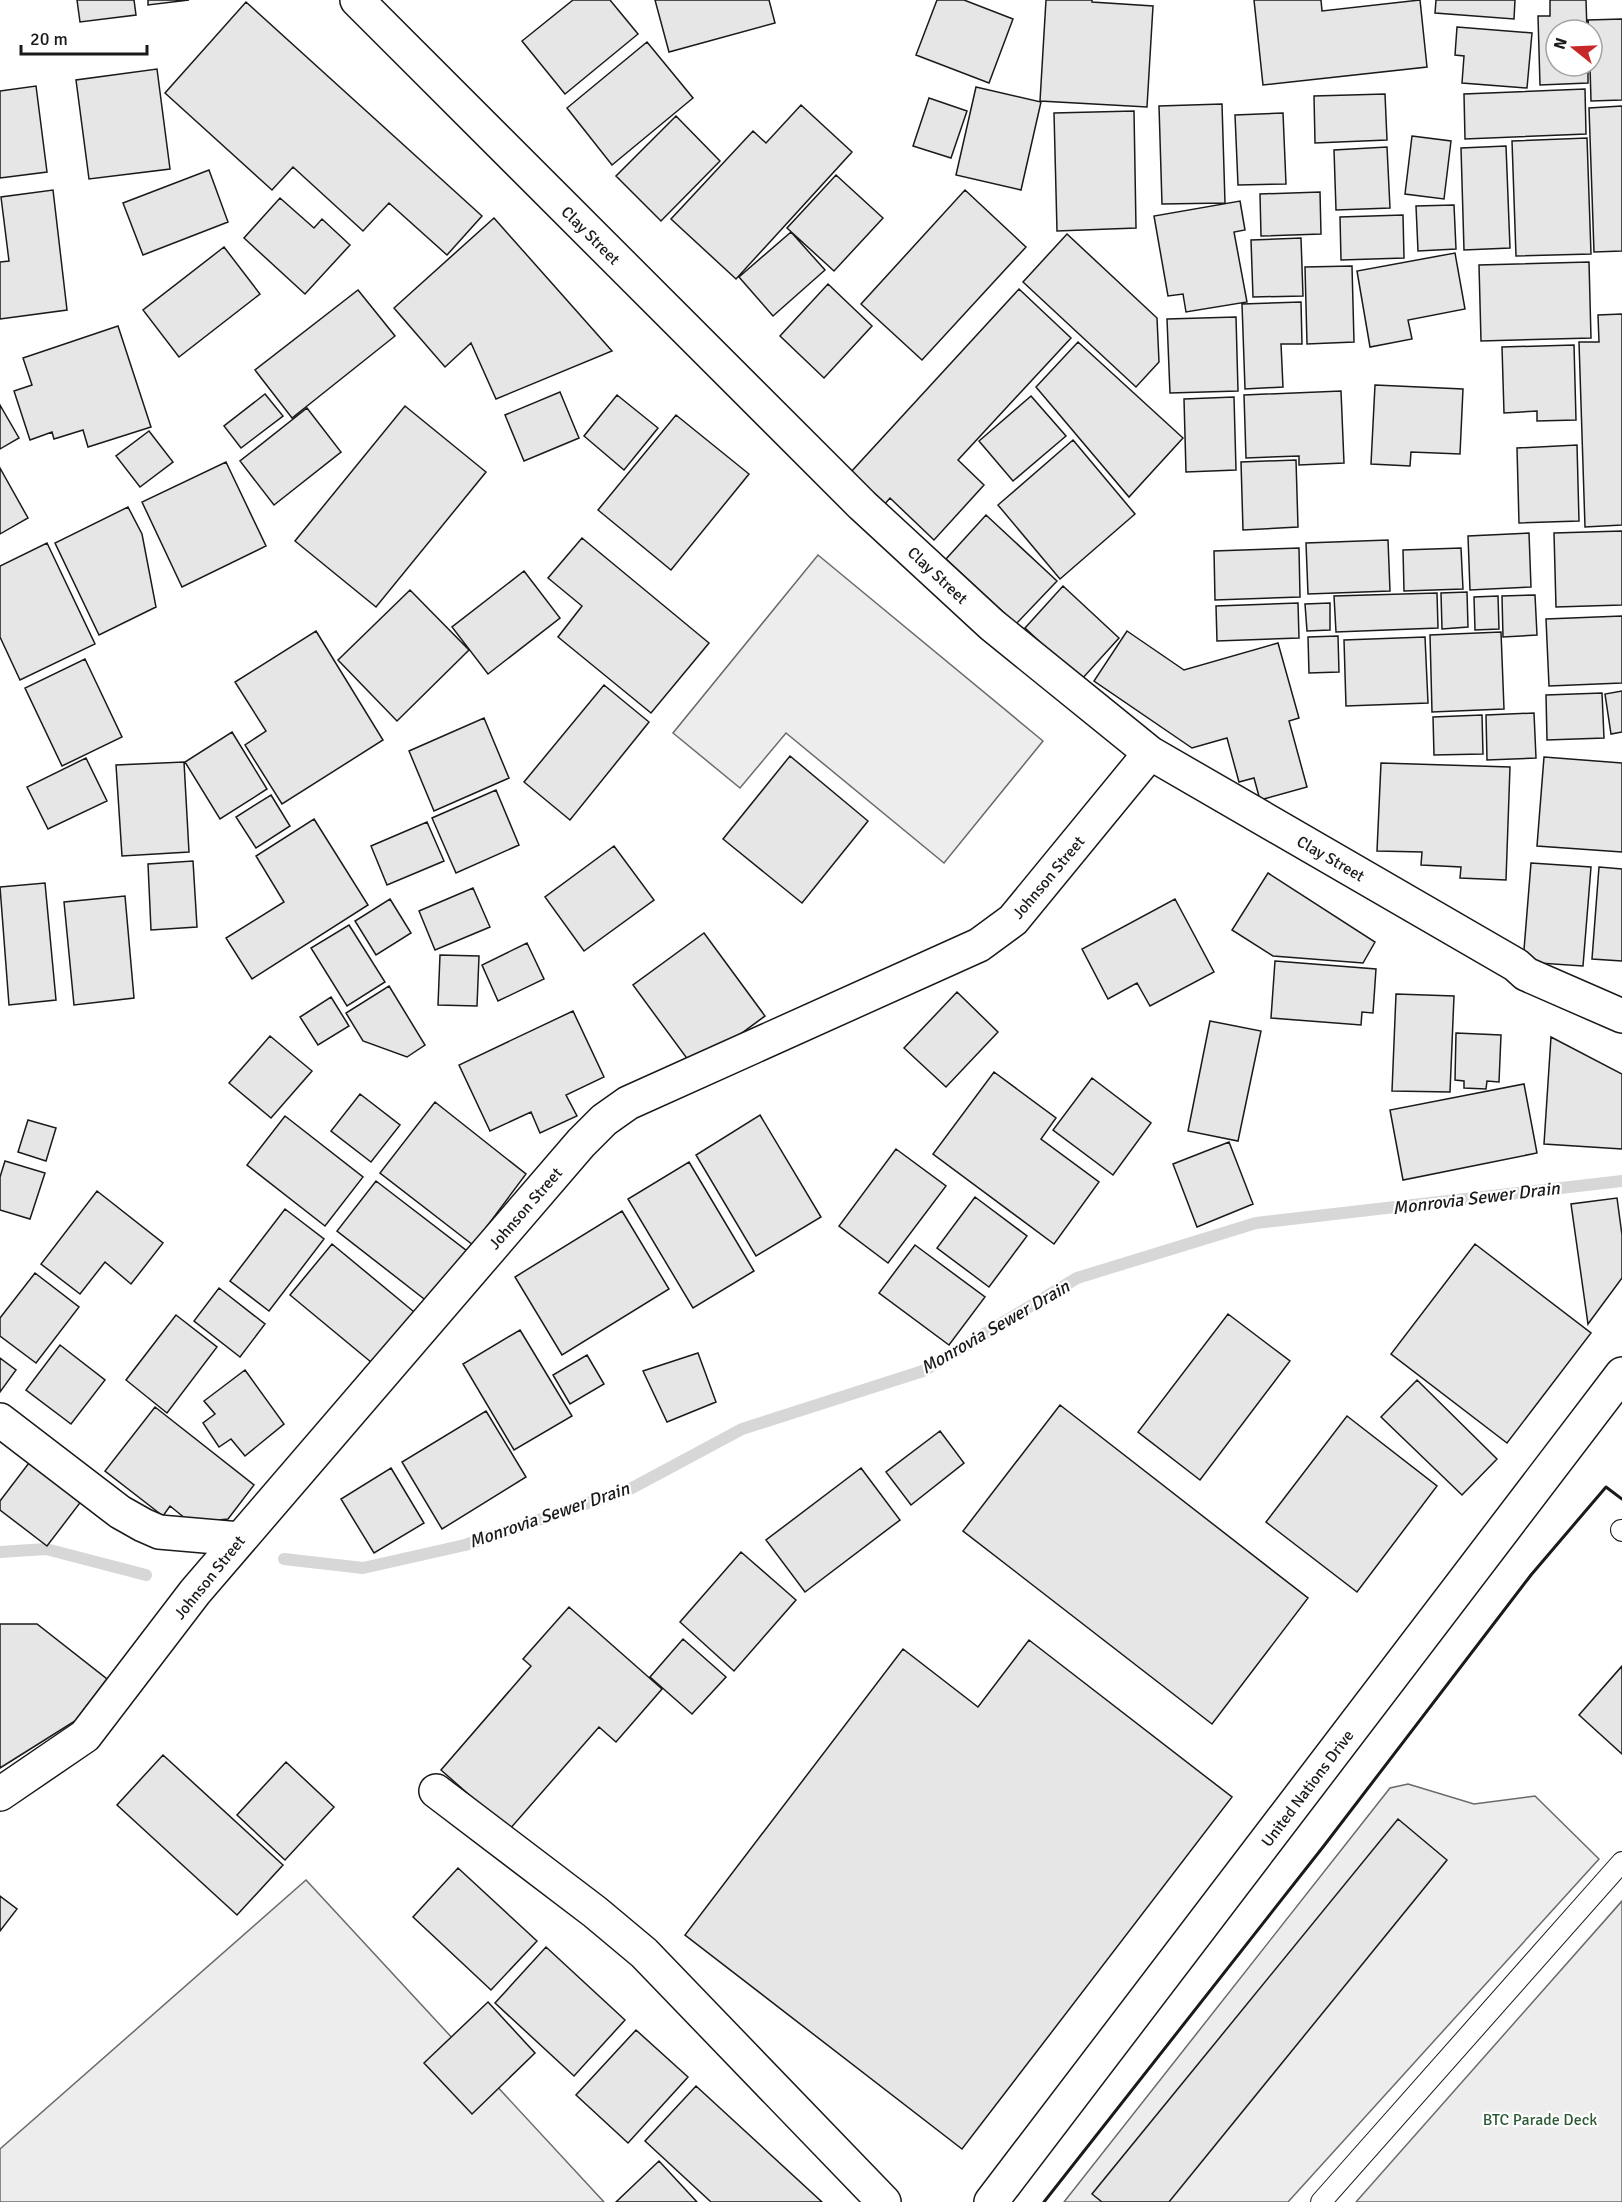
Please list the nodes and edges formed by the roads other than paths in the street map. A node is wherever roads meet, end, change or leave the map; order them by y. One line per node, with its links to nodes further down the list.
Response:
1 (357, 0): 2 (street, Clay Street)
2 (1150, 753): 3 (street, Clay Street); 6 (street, Johnson Street)
3 (1622, 1016)
4 (1622, 1374): 11 (street, United Nations Drive)
5 (0, 1420): 6 (street)
6 (240, 1539): 8 (street, Johnson Street)
7 (436, 1791): 10 (street)
8 (0, 1794)
9 (1622, 1862): 12 (lane)
10 (884, 2202)
11 (991, 2202)
12 (1321, 2202)

